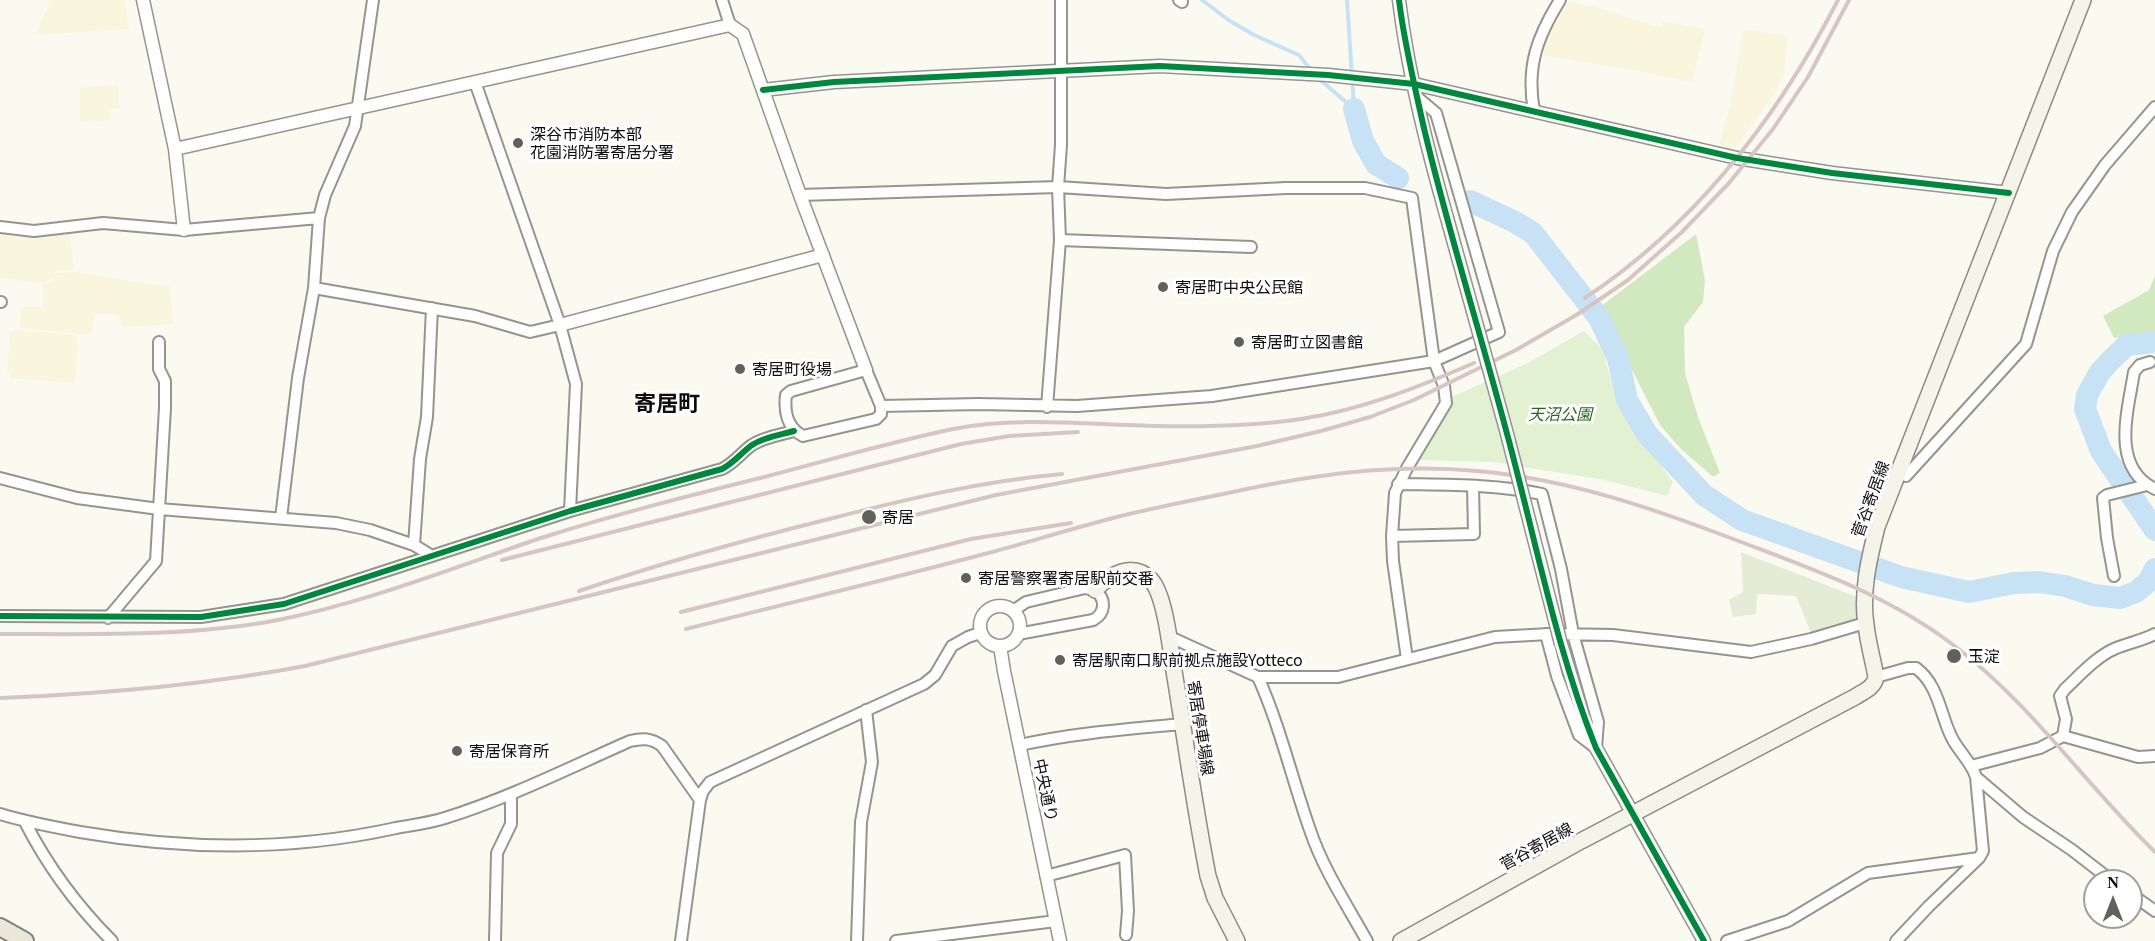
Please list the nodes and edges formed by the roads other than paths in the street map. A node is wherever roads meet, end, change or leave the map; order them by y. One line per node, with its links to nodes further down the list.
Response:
1 (143, 0): 17 (street)
2 (373, 0): 14 (street)
3 (722, 0): 8 (street)
4 (1061, 0): 9 (street)
5 (1399, 0): 11 (street)
6 (1560, 0): 16 (street)
7 (2083, 0): 19 (main road, 菅谷寄居線)
8 (730, 25): 10 (street); 12 (street)
9 (1061, 72): 11 (street); 12 (street); 18 (street)
10 (475, 82): 14 (street); 29 (street)
11 (1414, 84): 13 (street); 16 (street)
12 (763, 90): 20 (street)
13 (1417, 97): 31 (street); 68 (street, bridge)
14 (358, 107): 17 (street); 21 (street)
15 (2155, 107): 37 (street)
16 (1534, 111): 19 (street)
17 (175, 149): 23 (street)
18 (1058, 187): 20 (street); 24 (street); 31 (street)
19 (2008, 193): 37 (main road, 菅谷寄居線)
20 (800, 195): 26 (street)
21 (319, 218): 23 (street); 27 (street)
22 (0, 227): 23 (street)
23 (184, 230)
24 (1060, 240): 25 (street); 35 (street)
25 (1251, 247)
26 (823, 255): 29 (street); 33 (street)
27 (314, 288): 28 (street); 44 (street)
28 (432, 308): 29 (street); 46 (street)
29 (560, 326): 43 (street)
30 (159, 342): 42 (street)
31 (1434, 361): 35 (street); 39 (street)
32 (2150, 362): 41 (street)
33 (866, 370): 34 (street); 36 (street)
34 (881, 406): 35 (street); 36 (street)
35 (1047, 407)
36 (794, 431): 43 (street)
37 (1899, 471): 53 (main road, 菅谷寄居線)
38 (0, 478): 42 (street)
39 (1398, 484): 40 (street); 45 (street)
40 (1473, 486): 45 (street); 57 (street)
41 (2147, 487): 48 (street)
42 (159, 509): 44 (street); 52 (street)
43 (570, 511): 47 (street)
44 (281, 518): 46 (street)
45 (1392, 536): 61 (street)
46 (414, 545): 47 (street)
47 (432, 556): 52 (street)
48 (2114, 576)
49 (1095, 590): 50 (street); 55 (street); 59 (main road, 寄居停車場線)
50 (1013, 610): 54 (street); 55 (street)
51 (0, 616): 52 (street)
52 (108, 618)
53 (1865, 623): 57 (street); 63 (main road, 菅谷寄居線)
54 (981, 633): 60 (street); 64 (street)
55 (1018, 634): 60 (street)
56 (1546, 634): 57 (street); 61 (street); 68 (street)
57 (1574, 634): 68 (street)
58 (2155, 634): 66 (street)
59 (1168, 636): 62 (street); 65 (main road, 寄居停車場線)
60 (1000, 646): 67 (street, 中央通り)
61 (1407, 659): 62 (street)
62 (1258, 677): 93 (street)
63 (1876, 677): 70 (street); 75 (main road, 菅谷寄居線)
64 (866, 710): 73 (street); 89 (street)
65 (1183, 724): 67 (street); 92 (main road, 寄居停車場線)
66 (2063, 736): 69 (street); 70 (street)
67 (1020, 746): 79 (street, 中央通り)
68 (1596, 748): 75 (street)
69 (2155, 756)
70 (1971, 766): 71 (street)
71 (1976, 777): 77 (street); 78 (street)
72 (511, 795): 73 (street); 76 (street); 87 (street)
73 (700, 800): 88 (street)
74 (0, 814): 76 (street)
75 (1634, 814): 84 (main road, 菅谷寄居線); 94 (street)
76 (25, 822): 86 (street)
77 (1979, 858): 83 (street); 96 (street)
78 (2095, 869)
79 (1046, 876): 80 (street, 中央通り); 82 (street)
80 (1056, 921): 90 (street); 91 (street, 中央通り)
81 (0, 927): 85 (main road)
82 (1126, 935)
83 (1760, 936): 95 (street)
84 (1407, 940)
85 (25, 941)
86 (112, 941)
87 (495, 941)
88 (681, 941)
89 (857, 941)
90 (896, 941)
91 (1060, 941)
92 (1237, 941)
93 (1367, 941)
94 (1704, 941)
95 (1727, 941)
96 (1896, 941)

